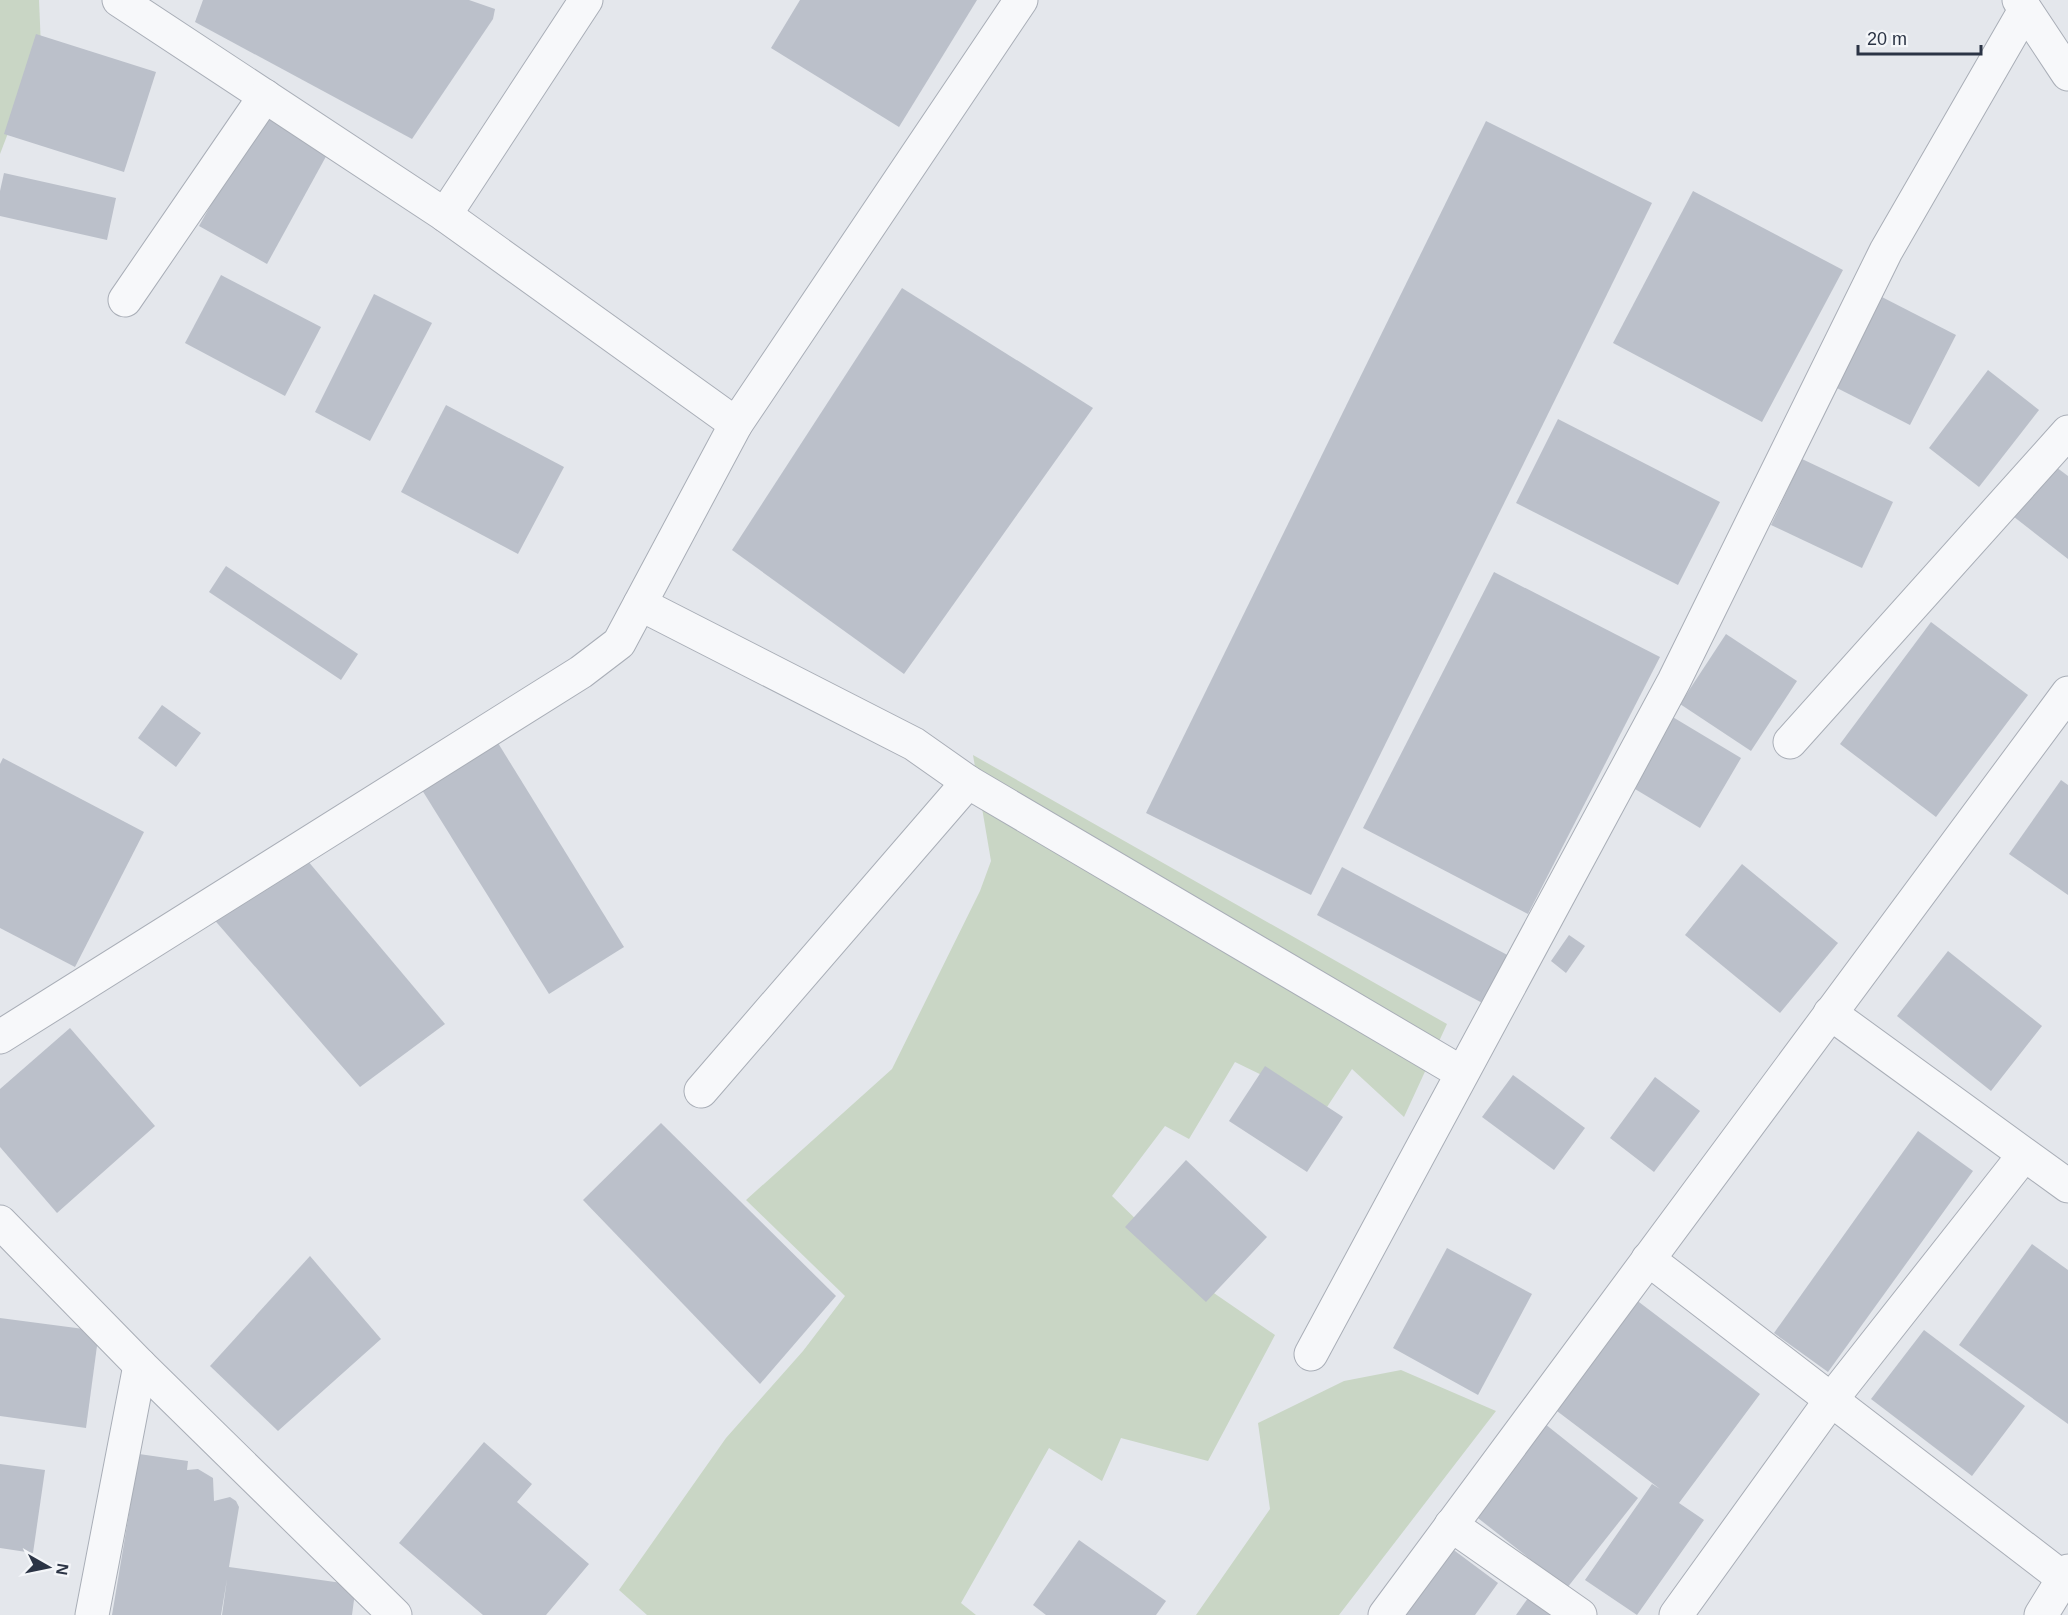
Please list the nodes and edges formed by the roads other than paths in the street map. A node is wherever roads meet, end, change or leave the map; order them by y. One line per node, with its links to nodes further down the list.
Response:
1 (119, 0): 6 (street)
2 (1021, 0): 9 (street)
3 (574, 4): 7 (street)
4 (2022, 5): 5 (street); 17 (street)
5 (2068, 74)
6 (265, 96): 7 (street); 8 (street)
7 (445, 215): 9 (street)
8 (125, 300)
9 (736, 424): 11 (street)
10 (2068, 432): 13 (street)
11 (640, 604): 14 (street); 16 (street)
12 (2068, 693): 15 (street)
13 (1790, 742)
14 (968, 782): 17 (street); 18 (street)
15 (1830, 1013): 19 (street); 22 (street)
16 (0, 1037)
17 (1462, 1073): 23 (street)
18 (701, 1092)
19 (2024, 1155): 20 (street); 25 (street)
20 (2068, 1186)
21 (0, 1222): 24 (street)
22 (1648, 1259): 25 (street); 26 (street)
23 (1311, 1354)
24 (140, 1365): 28 (street); 29 (street)
25 (1831, 1400): 27 (street); 32 (street)
26 (1451, 1525): 30 (street); 31 (street)
27 (2066, 1574): 33 (street)
28 (92, 1615)
29 (395, 1615)
30 (1384, 1615)
31 (1580, 1615)
32 (1676, 1615)
33 (2041, 1615)

